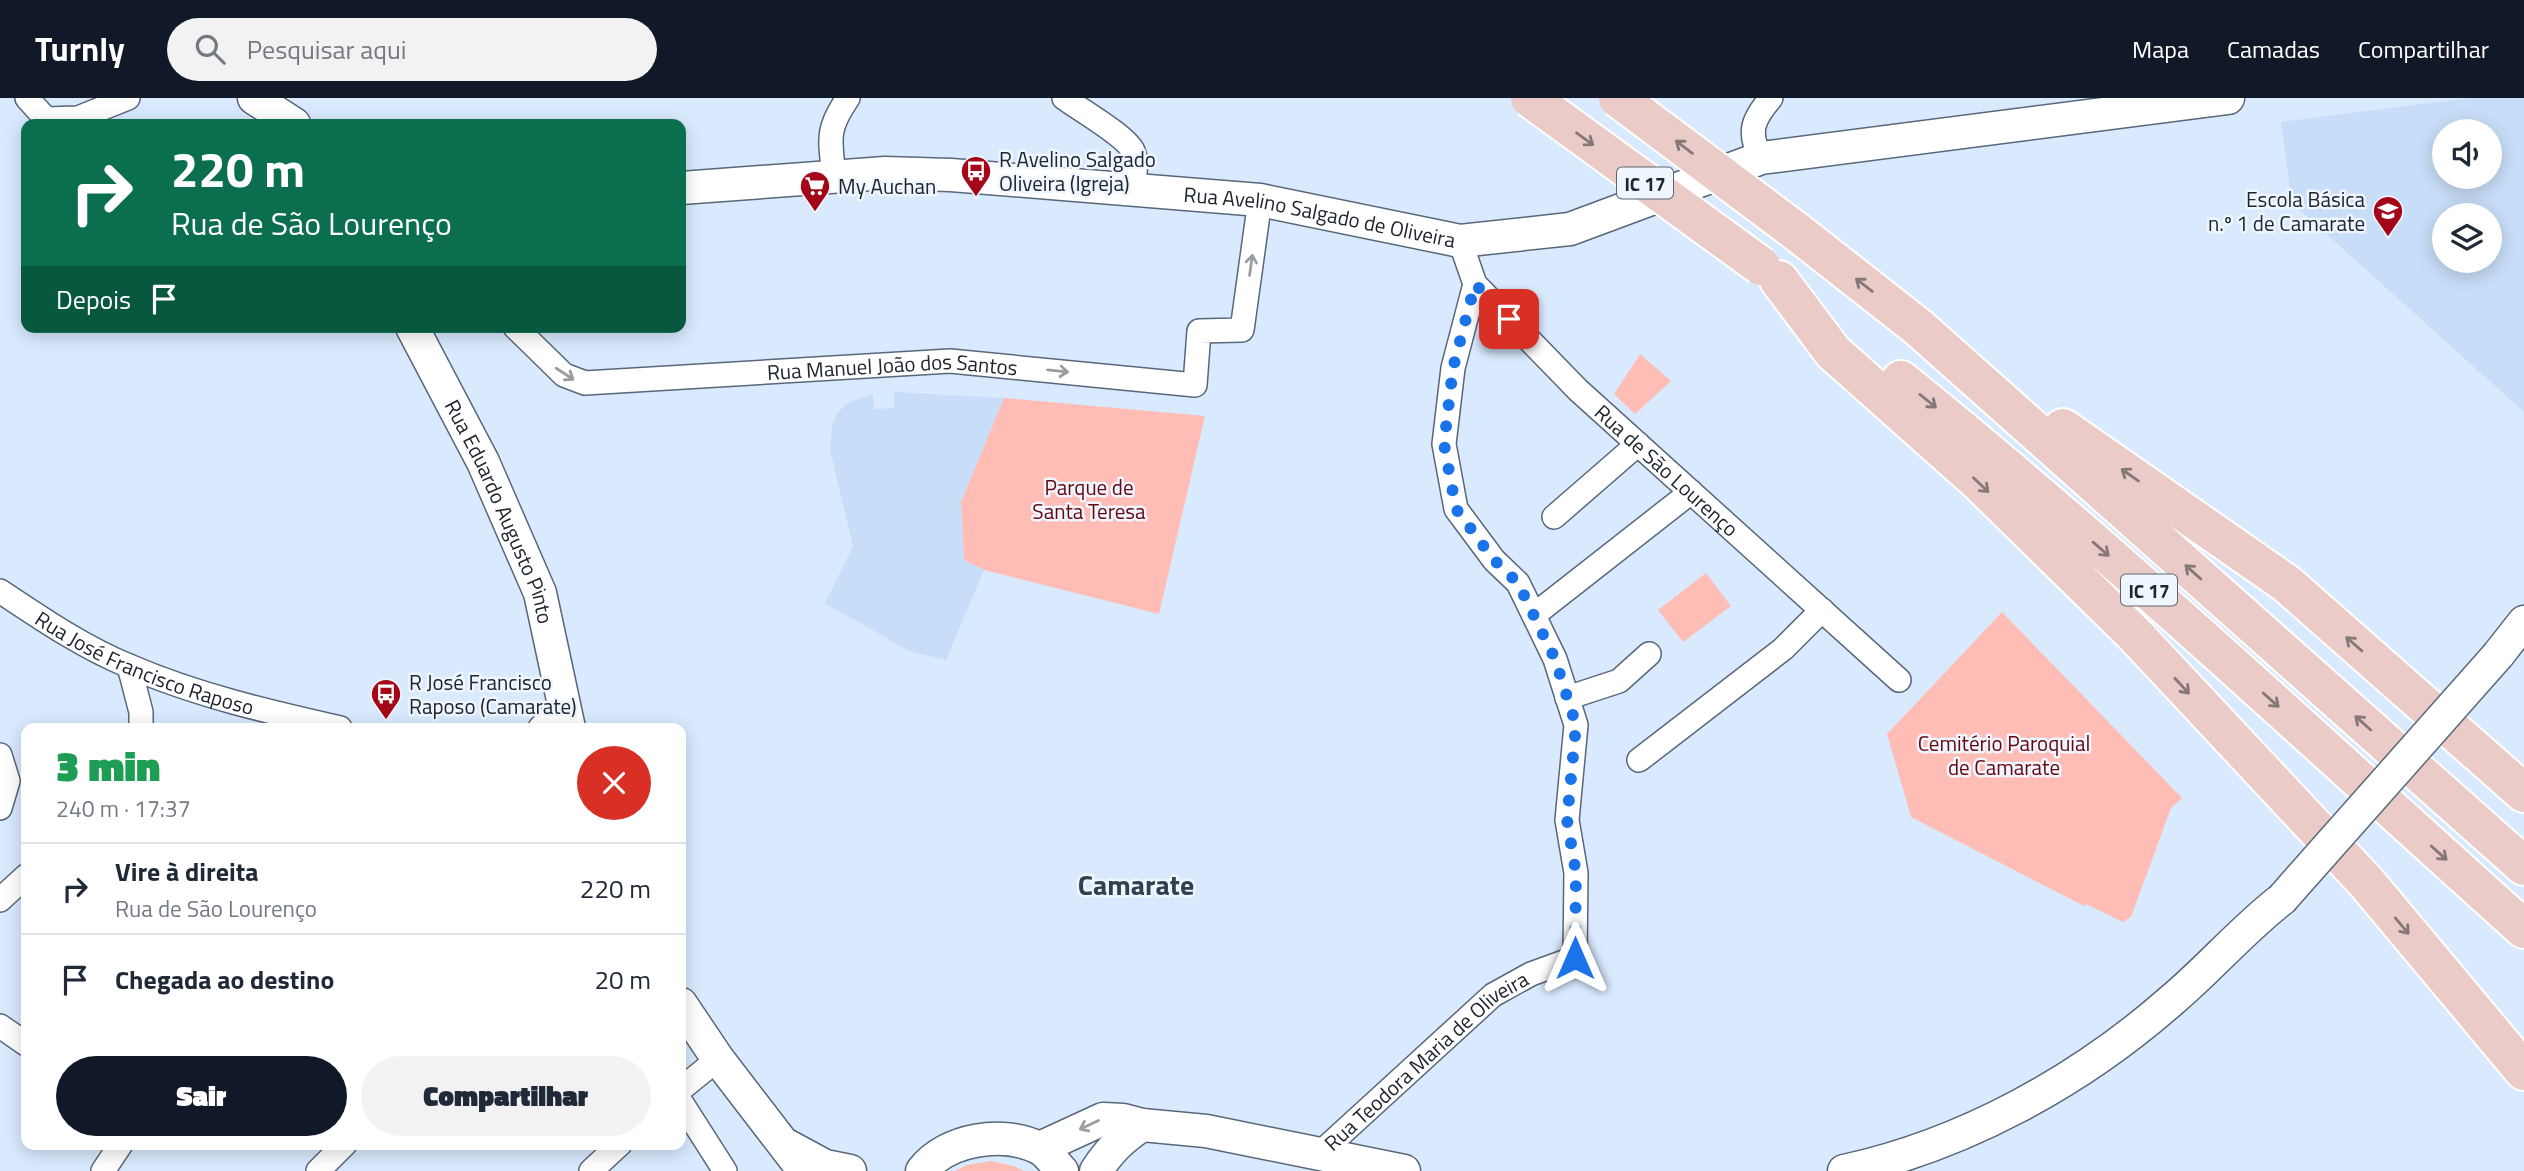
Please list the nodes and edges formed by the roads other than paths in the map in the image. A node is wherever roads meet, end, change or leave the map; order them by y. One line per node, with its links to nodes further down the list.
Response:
1 (27, 98): 2 (street)
2 (128, 98)
3 (254, 98): 11 (street)
4 (848, 98): 13 (street)
5 (1064, 98): 15 (street)
6 (1530, 98): 18 (highway, IC 17, one-way to 18, bridge)
7 (1618, 98): 20 (highway, IC 17, one-way to 7, bridge)
8 (1771, 98): 12 (street)
9 (2228, 98): 10 (street, Rua Avelino Salgado de Oliveira)
10 (2154, 102): 12 (street, Rua Avelino Salgado de Oliveira)
11 (286, 119)
12 (1760, 158): 17 (street, Rua Avelino Salgado de Oliveira)
13 (834, 176): 14 (street, Rua Avelino Salgado de Oliveira); 15 (street, Rua Avelino Salgado de Oliveira)
14 (686, 188)
15 (1133, 189): 16 (street, Rua Avelino Salgado de Oliveira)
16 (1260, 200): 17 (street, Rua Avelino Salgado de Oliveira); 22 (street, Rua Manuel João dos Santos, one-way to 16)
17 (1460, 241): 19 (street, Rua de São Lourenço)
18 (1770, 273): 46 (highway, IC 17, one-way to 46); 51 (highway, one-way to 51)
19 (1475, 284): 23 (street, Rua de São Lourenço); 28 (street, Rua Teodora Maria de Oliveira)
20 (1918, 327): 41 (highway, one-way to 20); 43 (highway, IC 17, one-way to 20)
21 (415, 333): 34 (street, Rua Eduardo Augusto Pinto)
22 (522, 333)
23 (1638, 444): 24 (street, Rua de São Lourenço); 25 (street)
24 (1691, 492): 27 (street, Rua de São Lourenço); 28 (street)
25 (1554, 517)
26 (0, 591): 31 (street, Rua José Francisco Raposo)
27 (1822, 610): 32 (street, Rua de São Lourenço); 40 (street)
28 (1534, 615): 33 (street, Rua Teodora Maria de Oliveira)
29 (2524, 622): 72 (street, bridge)
30 (1648, 654): 33 (street)
31 (129, 666): 35 (street, Rua José Francisco Raposo); 36 (street)
32 (1899, 680)
33 (1567, 698): 60 (street, Rua Teodora Maria de Oliveira)
34 (566, 716)
35 (307, 721): 37 (street); 38 (street, Rua José Francisco Raposo)
36 (141, 723)
37 (299, 723)
38 (316, 723)
39 (0, 755): 42 (street)
40 (1639, 760)
41 (2524, 793)
42 (0, 808)
43 (2524, 866)
44 (21, 881): 45 (street)
45 (0, 900)
46 (2524, 929)
47 (686, 1011): 50 (street)
48 (0, 1026): 49 (street)
49 (21, 1041)
50 (718, 1059): 52 (street); 55 (street)
51 (2524, 1071)
52 (686, 1085)
53 (686, 1110): 65 (street)
54 (1142, 1125): 56 (street, one-way to 56); 60 (street); 70 (street)
55 (784, 1144): 66 (street); 67 (street)
56 (1040, 1148): 61 (street); 69 (street)
57 (117, 1150): 62 (street)
58 (339, 1150): 63 (street)
59 (614, 1150): 64 (street)
60 (1318, 1155): 71 (street)
61 (925, 1167): 68 (street)
62 (103, 1171)
63 (318, 1171)
64 (591, 1171)
65 (725, 1171)
66 (804, 1171)
67 (850, 1171)
68 (898, 1171)
69 (1062, 1171)
70 (1096, 1171)
71 (1404, 1171)
72 (1844, 1171)

